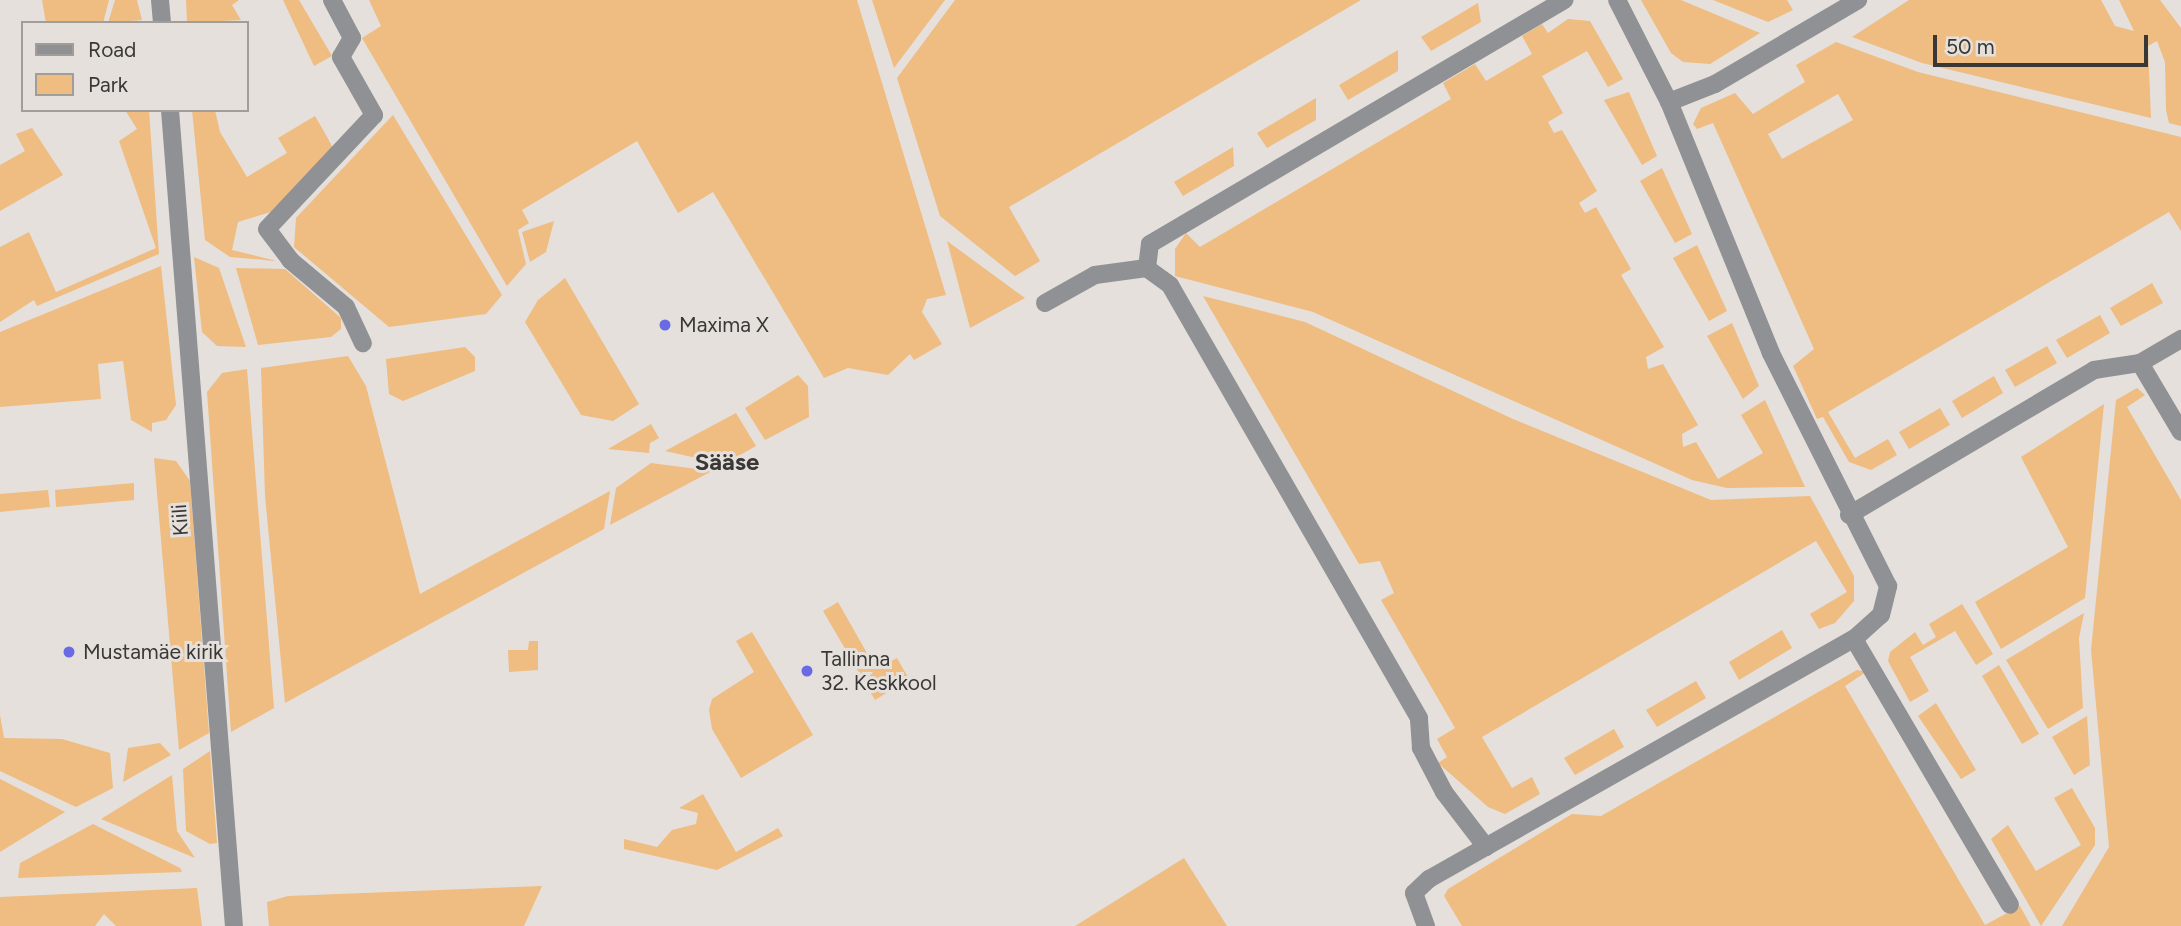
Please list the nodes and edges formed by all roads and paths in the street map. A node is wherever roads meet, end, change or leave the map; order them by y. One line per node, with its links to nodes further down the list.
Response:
1 (160, 0): 6 (street)
2 (332, 0): 12 (street)
3 (1565, 0): 9 (street)
4 (1617, 0): 7 (street)
5 (1858, 0): 7 (street)
6 (162, 21)
7 (1668, 102): 15 (street)
8 (170, 112): 19 (street, Kiili)
9 (1147, 268): 10 (street); 17 (street)
10 (1045, 303)
11 (2181, 339): 13 (street)
12 (363, 343)
13 (2140, 363): 14 (street); 15 (street)
14 (2181, 432)
15 (1849, 515): 16 (street)
16 (1854, 639): 17 (street); 18 (street)
17 (1486, 847): 20 (street)
18 (2010, 905)
19 (234, 926)
20 (1426, 926)

